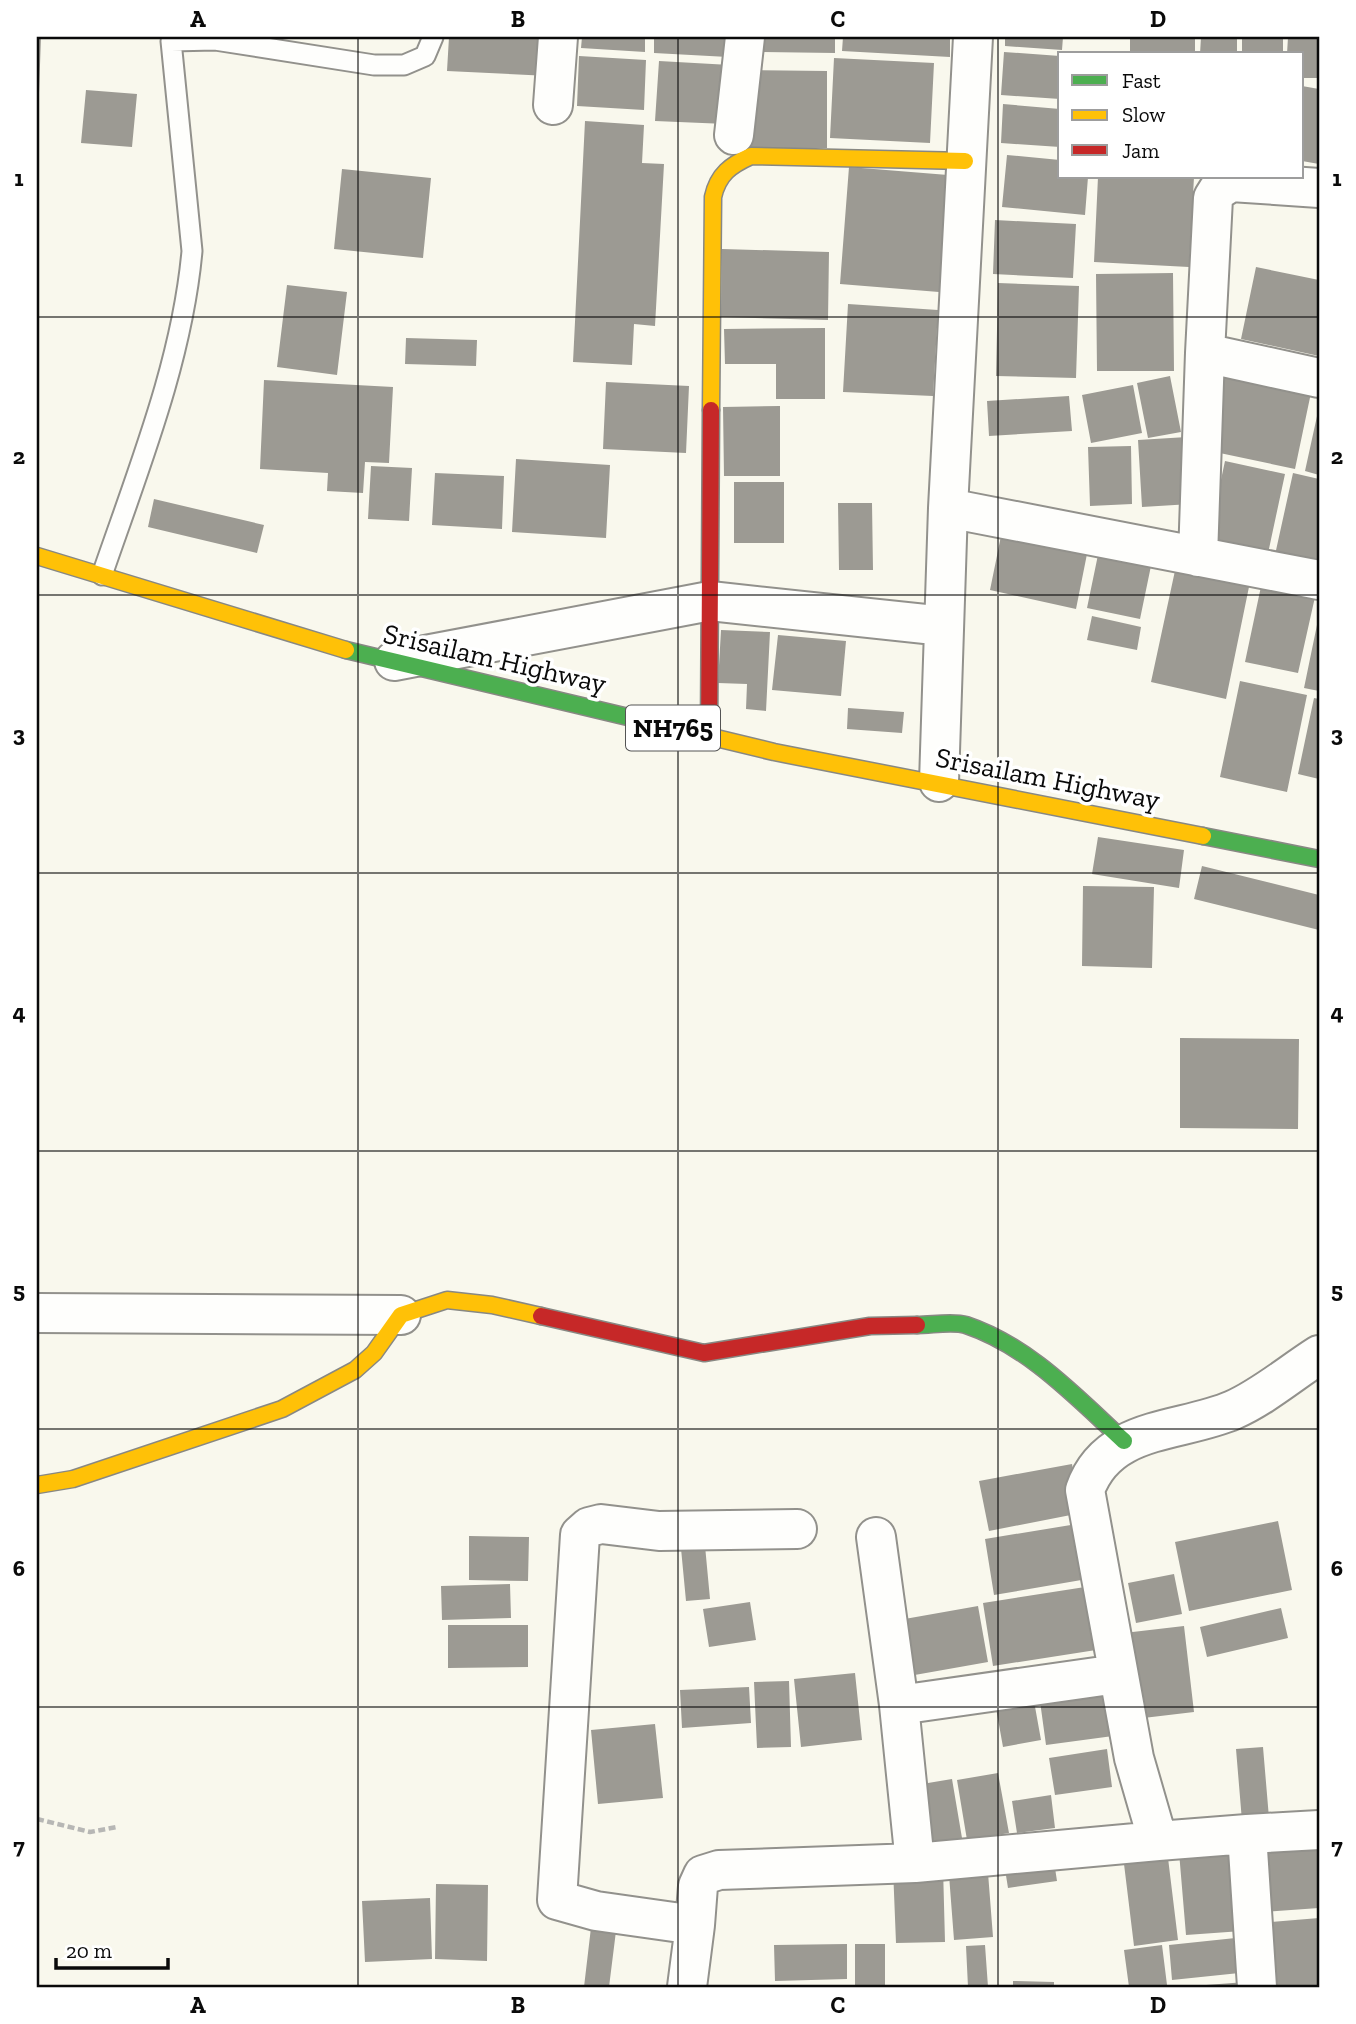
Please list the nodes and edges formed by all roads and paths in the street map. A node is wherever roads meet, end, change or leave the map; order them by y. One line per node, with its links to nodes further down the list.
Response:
1 (433, 37): 5 (lane)
2 (558, 37): 6 (street)
3 (745, 37): 7 (street)
4 (973, 37): 8 (street)
5 (171, 39): 15 (lane)
6 (552, 105)
7 (734, 135)
8 (965, 161): 12 (street); 17 (main road)
9 (1319, 188): 10 (street)
10 (1205, 353): 11 (street); 14 (street)
11 (1319, 378)
12 (948, 508): 14 (street); 18 (street)
13 (37, 556): 15 (main road, Srisailam Highway / NH765)
14 (1199, 557): 16 (street)
15 (103, 575): 19 (main road, Srisailam Highway / NH765)
16 (1319, 580)
17 (710, 601): 18 (street); 19 (street); 20 (main road)
18 (944, 626): 21 (street)
19 (394, 661): 20 (main road, Srisailam Highway / NH765)
20 (709, 736): 21 (main road, Srisailam Highway / NH765)
21 (939, 782): 22 (main road, Srisailam Highway / NH765)
22 (1319, 859)
23 (37, 1313): 24 (street)
24 (401, 1315): 26 (main road); 27 (main road)
25 (1319, 1355): 26 (street)
26 (1124, 1441): 30 (street)
27 (37, 1485)
28 (797, 1529): 38 (street)
29 (876, 1537): 31 (street)
30 (1117, 1674): 31 (street); 36 (street)
31 (899, 1705): 37 (street)
32 (37, 1819): 33 (path)
33 (117, 1827)
34 (1319, 1830): 35 (street)
35 (1247, 1834): 36 (street); 40 (street)
36 (1158, 1842): 37 (street)
37 (915, 1863): 38 (street)
38 (695, 1925): 39 (street)
39 (687, 1987)
40 (1257, 1987)

